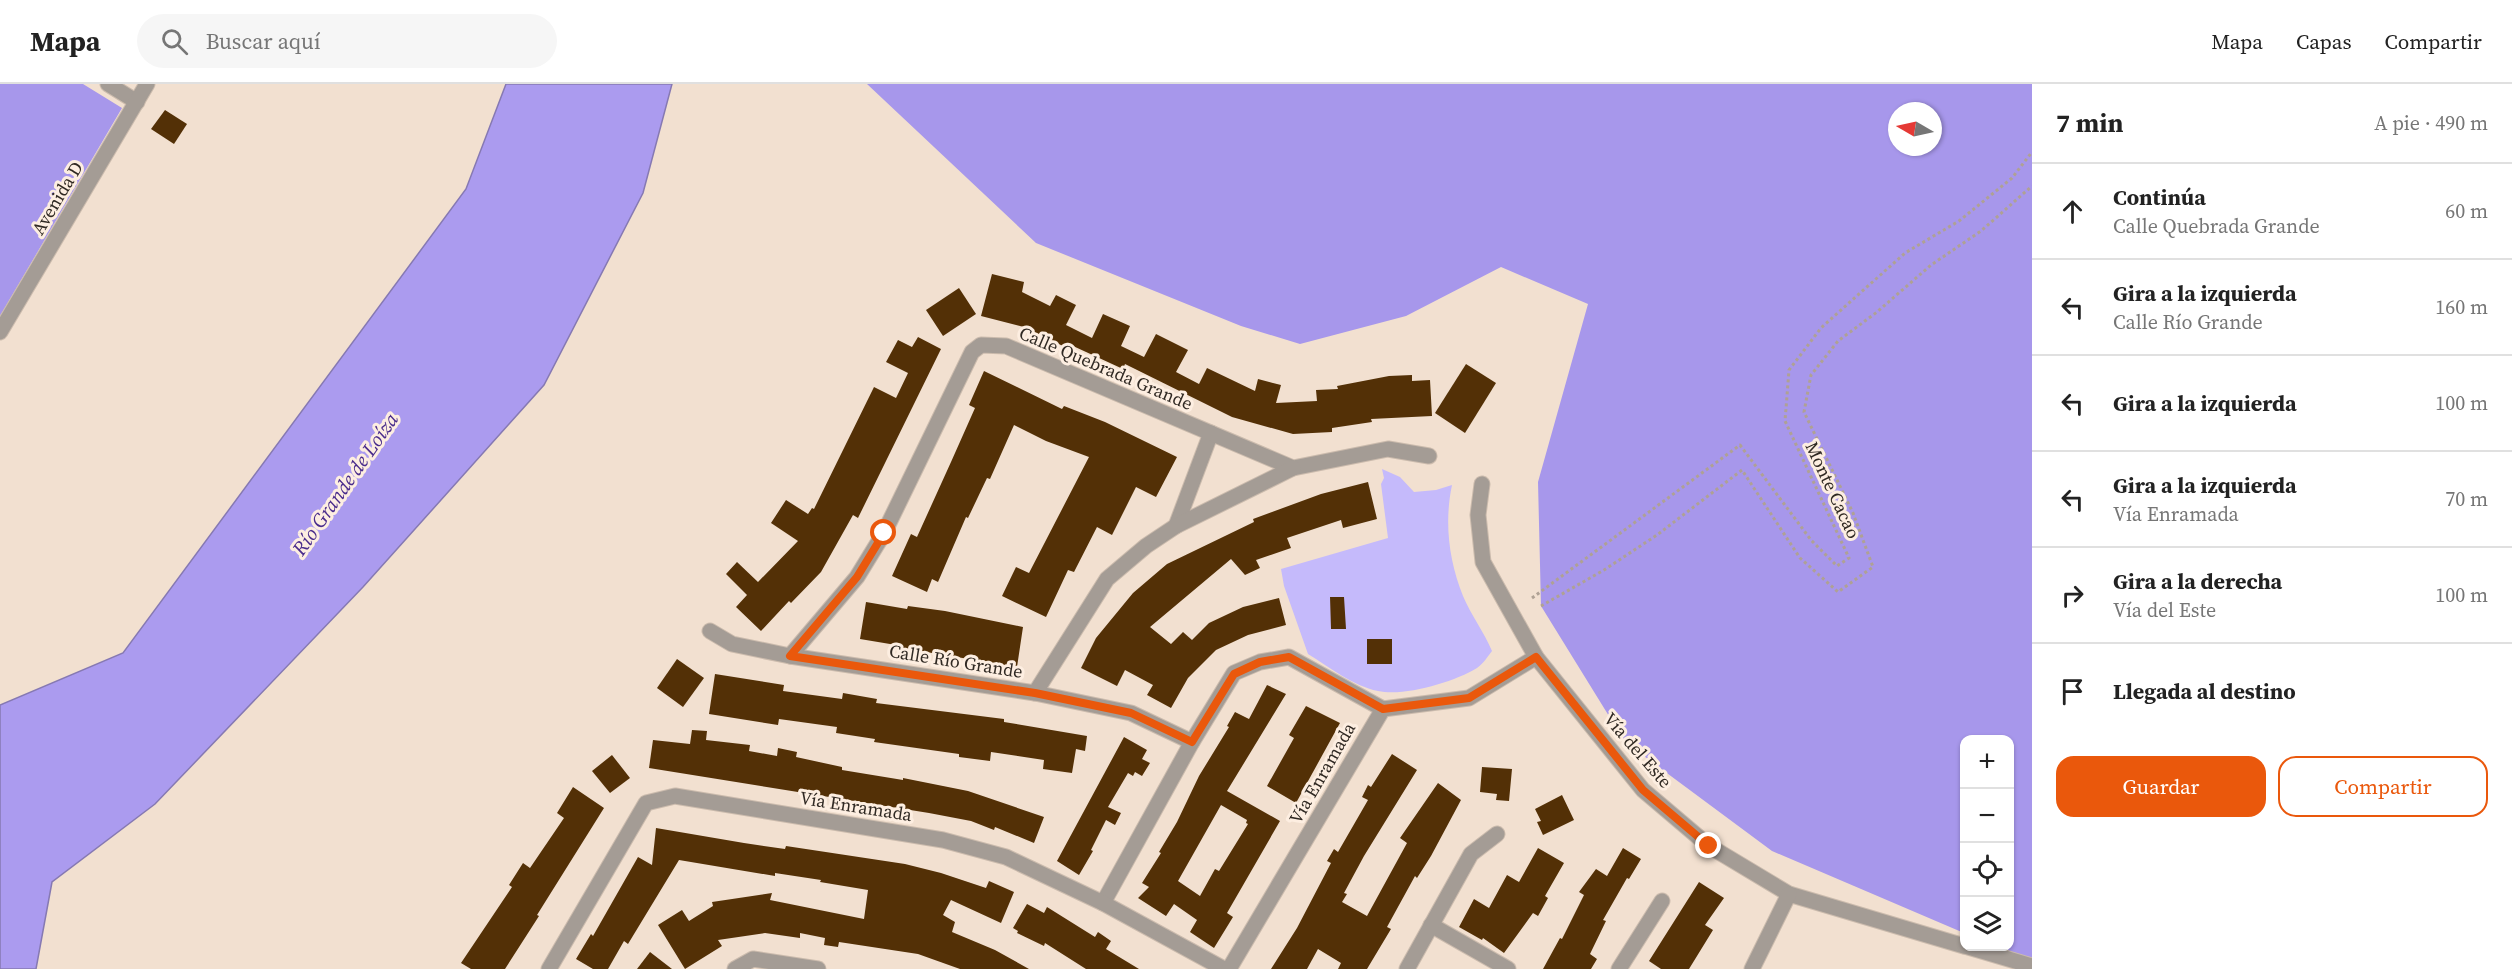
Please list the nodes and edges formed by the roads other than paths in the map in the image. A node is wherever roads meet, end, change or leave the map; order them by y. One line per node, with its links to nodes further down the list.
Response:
1 (108, 84): 3 (street)
2 (147, 84): 3 (street, Avenida D)
3 (137, 102): 4 (street, Avenida D)
4 (0, 332)
5 (1210, 433): 7 (street, Calle Quebrada Grande); 9 (street); 11 (street, Calle Quebrada Grande)
6 (1429, 456): 7 (street)
7 (1293, 468): 9 (street)
8 (1482, 484): 12 (street, Vía del Este)
9 (1176, 526): 13 (street)
10 (710, 631): 11 (street, Calle Río Grande)
11 (790, 656): 13 (street, Calle Río Grande)
12 (1536, 657): 14 (street); 17 (street, Vía del Este)
13 (1035, 693): 15 (street, Calle Río Grande)
14 (1383, 709): 15 (street); 28 (street, Vía Enramada)
15 (1192, 742): 19 (street)
16 (1497, 834): 20 (street)
17 (1789, 894): 21 (street, Vía del Este); 32 (street)
18 (1662, 901): 31 (street)
19 (1103, 903): 24 (street, Vía Enramada); 27 (street, Vía Enramada)
20 (1431, 925): 29 (street); 30 (street)
21 (1960, 945)
22 (1982, 951): 23 (street, Vía del Este)
23 (2032, 966)
24 (549, 969)
25 (735, 969): 26 (street)
26 (818, 969)
27 (1224, 969)
28 (1229, 969)
29 (1407, 969)
30 (1508, 969)
31 (1619, 969)
32 (1752, 969)

